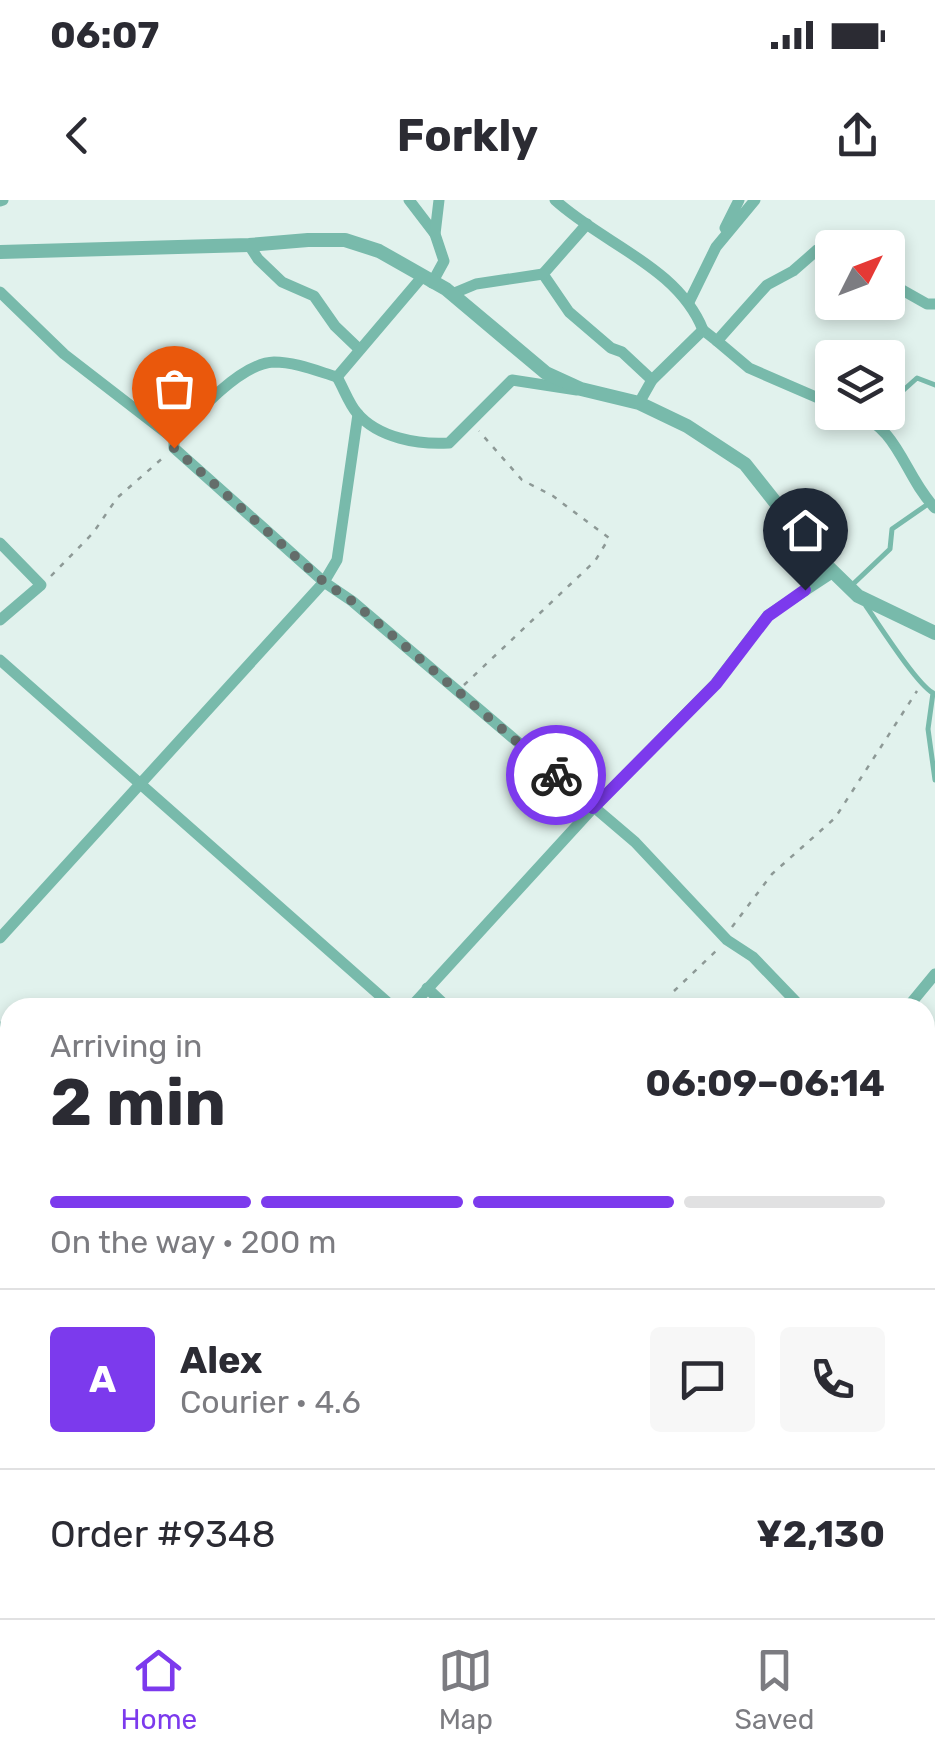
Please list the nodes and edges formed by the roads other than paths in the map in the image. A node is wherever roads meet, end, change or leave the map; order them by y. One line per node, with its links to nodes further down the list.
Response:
1 (409, 200): 7 (street)
2 (439, 200): 7 (street)
3 (739, 200): 8 (street)
4 (755, 200): 8 (street)
5 (559, 201): 6 (street)
6 (587, 224): 12 (street); 17 (street)
7 (435, 234): 13 (street)
8 (720, 242): 17 (street)
9 (248, 245): 11 (street); 13 (street); 21 (street)
10 (815, 251): 20 (street)
11 (0, 252)
12 (543, 274): 16 (street); 23 (street)
13 (428, 280): 16 (street); 21 (street)
14 (0, 292): 31 (street)
15 (905, 292): 18 (street)
16 (452, 294): 25 (street)
17 (689, 302): 19 (street)
18 (935, 304)
19 (703, 330): 20 (street); 23 (street)
20 (717, 341): 27 (street)
21 (359, 350): 22 (street)
22 (337, 378): 29 (street); 31 (street)
23 (652, 380): 28 (street)
24 (935, 385): 26 (lane)
25 (581, 389): 28 (street); 29 (street)
26 (905, 389)
27 (815, 397)
28 (639, 403): 34 (street)
29 (358, 414): 35 (street)
30 (887, 430): 32 (street)
31 (174, 444): 35 (street)
32 (933, 504): 36 (lane)
33 (0, 544): 37 (street)
34 (832, 572): 36 (street); 43 (street)
35 (324, 582): 42 (street); 43 (street)
36 (854, 592): 38 (street); 40 (lane)
37 (0, 620)
38 (935, 633)
39 (0, 660): 42 (street)
40 (934, 693): 41 (lane)
41 (935, 780)
42 (139, 785): 44 (street); 47 (street)
43 (593, 808): 46 (street); 50 (street)
44 (0, 938)
45 (935, 974): 51 (street)
46 (427, 988): 48 (street); 49 (street)
47 (383, 998)
48 (418, 998)
49 (438, 998)
50 (792, 998)
51 (915, 998)

